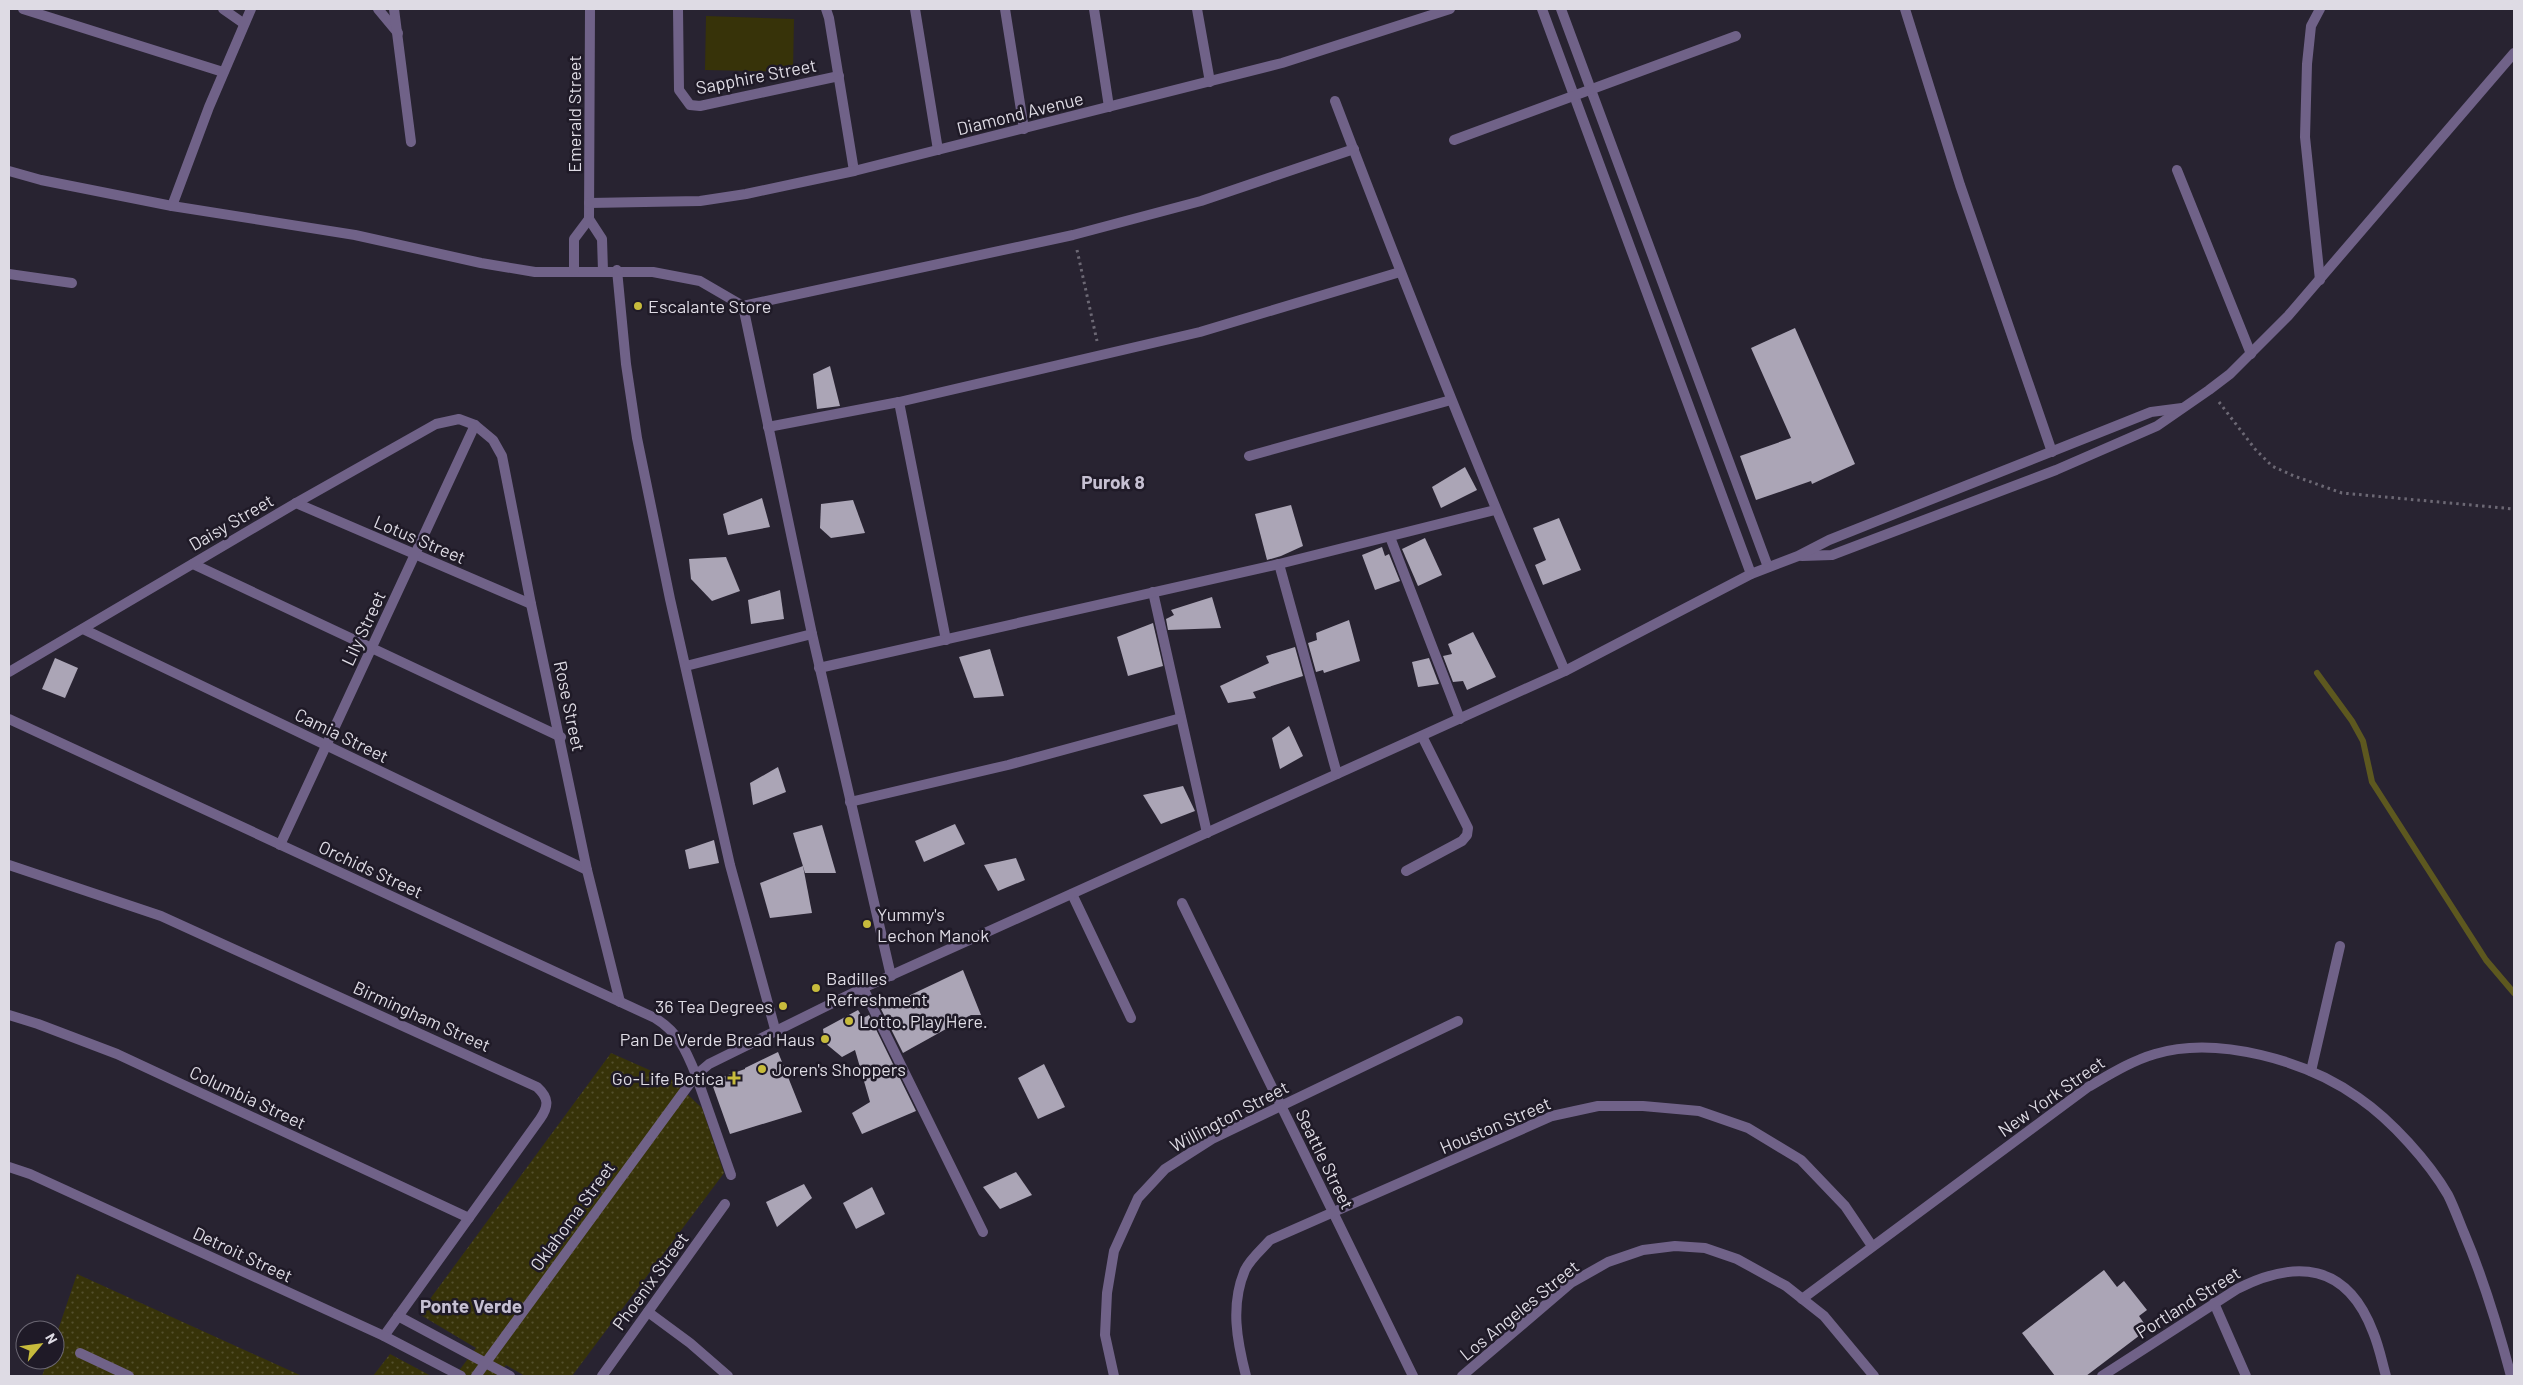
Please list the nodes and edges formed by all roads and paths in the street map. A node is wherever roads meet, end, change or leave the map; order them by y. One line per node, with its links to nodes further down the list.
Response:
1 (23, 9): 22 (street)
2 (223, 9): 18 (street)
3 (251, 9): 18 (street)
4 (378, 9): 19 (street)
5 (394, 9): 19 (street)
6 (590, 9): 37 (street, Emerald Street)
7 (678, 9): 23 (street, Sapphire Street)
8 (826, 9): 23 (street, Sapphire Street)
9 (915, 9): 32 (street)
10 (1004, 9): 29 (street)
11 (1094, 9): 28 (street)
12 (1197, 9): 24 (street)
13 (1450, 9): 24 (street, Diamond Avenue)
14 (1542, 9): 26 (street)
15 (1561, 9): 25 (street)
16 (1905, 9): 64 (street)
17 (2320, 9): 50 (street)
18 (243, 23): 22 (street)
19 (398, 33): 31 (street)
20 (1736, 36): 25 (street)
21 (2514, 53): 50 (street)
22 (223, 72): 39 (street)
23 (838, 76): 36 (street, Sapphire Street)
24 (1210, 82): 28 (street, Diamond Avenue)
25 (1591, 90): 26 (street); 38 (street)
26 (1574, 96): 30 (street); 40 (street)
27 (1335, 101): 33 (street)
28 (1110, 107): 29 (street, Diamond Avenue)
29 (1024, 128): 32 (street, Diamond Avenue)
30 (1454, 140)
31 (411, 142)
32 (938, 150): 36 (street, Diamond Avenue)
33 (1354, 150): 42 (street); 47 (street)
34 (2177, 170): 53 (street)
35 (9, 171): 39 (street)
36 (854, 171): 37 (street, Diamond Avenue)
37 (589, 203): 41 (street, Emerald Street)
38 (1633, 204): 40 (street); 44 (street)
39 (172, 206): 45 (street)
40 (1616, 210): 49 (street)
41 (589, 219): 45 (street); 46 (street)
42 (1073, 235): 52 (street); 54 (path)
43 (618, 270): 46 (street); 52 (street); 83 (street)
44 (1657, 270): 49 (street); 55 (street)
45 (574, 271): 46 (street)
46 (603, 271)
47 (1400, 272): 54 (street); 58 (street)
48 (9, 274): 51 (street)
49 (1641, 276): 56 (street)
50 (2320, 280): 53 (street)
51 (72, 284)
52 (743, 306): 62 (street)
53 (2251, 354): 57 (street)
54 (1100, 355): 59 (street)
55 (1689, 355): 56 (street); 63 (street)
56 (1672, 361): 66 (street)
57 (2209, 390): 60 (street); 68 (path)
58 (1451, 400): 65 (street); 69 (street)
59 (899, 402): 62 (street); 81 (street)
60 (2182, 408): 64 (street); 72 (street)
61 (475, 425): 67 (street, Daisy Street); 71 (street, Lily Street); 78 (street, Rose Street)
62 (768, 427): 80 (street)
63 (1724, 450): 66 (street); 75 (street)
64 (2052, 452): 72 (street)
65 (1249, 456)
66 (1708, 456): 76 (street)
67 (296, 503): 71 (street, Lotus Street); 73 (street, Daisy Street)
68 (2514, 509)
69 (1495, 510): 70 (street); 85 (street)
70 (1390, 537): 74 (street); 89 (street)
71 (415, 554): 78 (street, Lotus Street); 82 (street, Lily Street)
72 (1798, 556): 75 (street, Oklahoma Street)
73 (192, 564): 79 (street, Daisy Street); 82 (street)
74 (1279, 564): 77 (street); 93 (street)
75 (1768, 567): 76 (street, Oklahoma Street)
76 (1751, 574): 85 (street, Oklahoma Street)
77 (1154, 592): 81 (street); 87 (street)
78 (531, 604): 91 (street, Rose Street)
79 (83, 629): 86 (street, Daisy Street); 92 (street, Camia Street)
80 (812, 634): 83 (street); 84 (street)
81 (946, 640): 84 (street)
82 (372, 648): 91 (street); 92 (street, Lily Street)
83 (686, 666): 109 (street)
84 (819, 668): 94 (street)
85 (1565, 671): 89 (street, Oklahoma Street)
86 (9, 672)
87 (1181, 718): 94 (street); 95 (street)
88 (9, 719): 96 (street, Orchids Street)
89 (1460, 719): 90 (street, Oklahoma Street)
90 (1422, 736): 93 (street, Oklahoma Street); 99 (street)
91 (561, 737): 98 (street, Rose Street)
92 (327, 746): 96 (street, Lily Street); 98 (street, Camia Street)
93 (1337, 774): 95 (street, Oklahoma Street)
94 (850, 802): 103 (street)
95 (1207, 833): 100 (street, Oklahoma Street)
96 (280, 845): 105 (street, Orchids Street)
97 (9, 865): 117 (street, Birmingham Street)
98 (587, 870): 105 (street, Rose Street)
99 (1406, 872)
100 (1072, 894): 103 (street, Oklahoma Street); 107 (street)
101 (1182, 902): 112 (street, Seattle Street)
102 (2340, 946): 110 (street)
103 (891, 976): 104 (street, Oklahoma Street)
104 (863, 988): 109 (street, Oklahoma Street); 118 (street)
105 (620, 1002): 111 (street, Orchids Street)
106 (9, 1015): 117 (street, Columbia Street)
107 (1131, 1018)
108 (1458, 1021): 112 (street, Willington Street)
109 (775, 1029): 111 (street, Oklahoma Street)
110 (2311, 1071): 119 (street, New York Street); 141 (street, New York Street)
111 (696, 1074): 114 (street, Orchids Street); 126 (street, Oklahoma Street)
112 (1281, 1105): 116 (street, Seattle Street); 134 (street, Willington Street)
113 (9, 1168): 124 (street, Detroit Street)
114 (731, 1175)
115 (726, 1204): 122 (street, Phoenix Street)
116 (1333, 1213): 119 (street, Houston Street); 135 (street, Houston Street); 136 (street, Seattle Street)
117 (469, 1218): 123 (street, Birmingham Street)
118 (983, 1232)
119 (1872, 1246): 120 (street, New York Street)
120 (1802, 1298): 137 (street, Los Angeles Street); 138 (street, Los Angeles Street)
121 (2214, 1303): 127 (street, Portland Street); 139 (street); 140 (street, Portland Street)
122 (648, 1312): 132 (street, Phoenix Street); 133 (street)
123 (398, 1316): 124 (street, Birmingham Street); 126 (street)
124 (384, 1336): 129 (street, Detroit Street)
125 (80, 1354): 128 (street)
126 (485, 1363): 130 (street, Oklahoma Street); 131 (street)
127 (2104, 1375)
128 (129, 1376)
129 (461, 1376)
130 (476, 1376)
131 (510, 1376)
132 (602, 1376)
133 (728, 1376)
134 (1114, 1376)
135 (1246, 1376)
136 (1413, 1376)
137 (1462, 1376)
138 (1874, 1376)
139 (2246, 1376)
140 (2386, 1376)
141 (2511, 1376)

